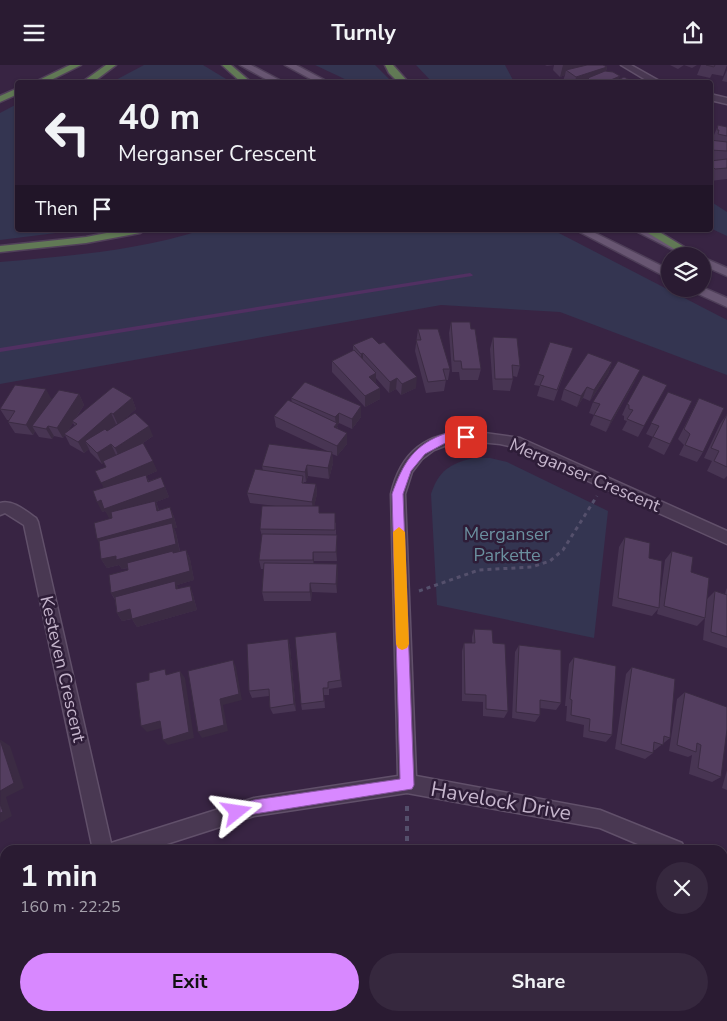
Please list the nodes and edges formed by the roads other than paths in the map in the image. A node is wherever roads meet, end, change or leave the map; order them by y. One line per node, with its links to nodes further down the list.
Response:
1 (76, 65): 8 (highway)
2 (112, 65): 9 (highway)
3 (226, 65): 10 (highway)
4 (244, 65): 11 (main road)
5 (289, 65): 12 (main road)
6 (389, 65): 13 (highway)
7 (625, 65): 14 (street)
8 (44, 80)
9 (90, 80)
10 (244, 80)
11 (275, 80)
12 (320, 80)
13 (402, 80)
14 (654, 80)
15 (15, 92): 17 (highway)
16 (713, 98): 18 (street)
17 (0, 99)
18 (727, 101)
19 (129, 232): 25 (highway)
20 (585, 232): 27 (main road)
21 (643, 232): 23 (main road)
22 (652, 232): 24 (highway)
23 (675, 247)
24 (678, 247)
25 (0, 249)
26 (711, 264): 28 (main road)
27 (661, 270)
28 (727, 272)
29 (711, 295): 30 (main road)
30 (727, 303)
31 (0, 509): 34 (street, Kesteven Crescent)
32 (727, 538): 33 (street, Merganser Crescent)
33 (407, 785): 35 (street, Havelock Drive); 36 (street, Havelock Drive)
34 (102, 845)
35 (134, 845)
36 (663, 845)

